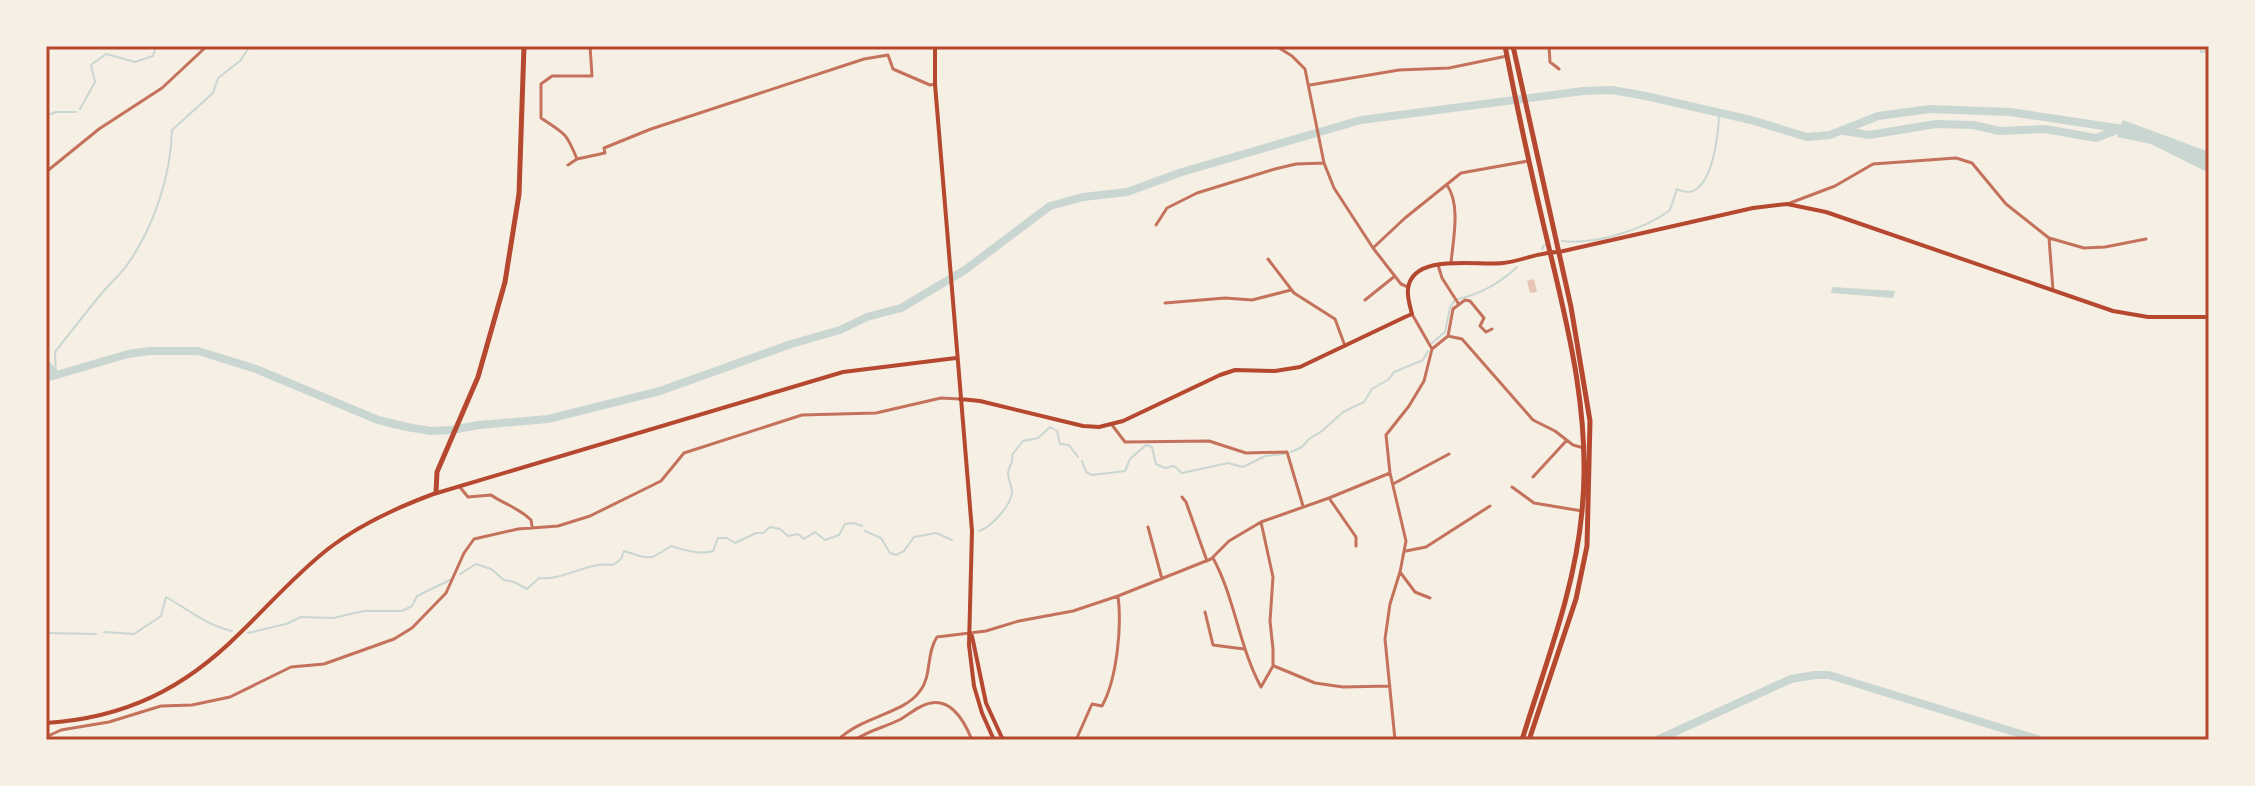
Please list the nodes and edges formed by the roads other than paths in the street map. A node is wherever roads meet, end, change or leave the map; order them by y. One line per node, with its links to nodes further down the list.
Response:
1 (207, 46): 17 (street)
2 (524, 46): 53 (highway)
3 (590, 46): 13 (street)
4 (935, 46): 11 (main road)
5 (1276, 46): 12 (street)
6 (1505, 46): 9 (highway)
7 (1513, 46): 25 (highway)
8 (1549, 46): 10 (street)
9 (1507, 56): 12 (street); 14 (highway)
10 (1559, 69)
11 (935, 84): 13 (street); 42 (main road)
12 (1310, 85): 15 (street)
13 (577, 159): 16 (street)
14 (1529, 161): 18 (street); 24 (highway)
15 (1324, 163): 20 (street); 23 (street)
16 (568, 165)
17 (46, 172)
18 (1446, 184): 23 (street); 27 (street)
19 (1787, 204): 21 (street); 25 (main road); 32 (main road)
20 (1156, 225)
21 (2049, 238): 22 (street); 32 (street)
22 (2146, 239)
23 (1373, 248): 29 (street)
24 (1550, 252): 25 (main road); 27 (main road); 46 (highway)
25 (1558, 252): 85 (highway)
26 (1268, 259): 31 (street)
27 (1451, 263): 28 (main road)
28 (1438, 265): 30 (main road); 35 (street)
29 (1395, 276): 30 (street); 33 (street)
30 (1408, 287): 36 (main road)
31 (1291, 290): 34 (street); 40 (street)
32 (2053, 290): 37 (main road)
33 (1365, 300)
34 (1165, 303)
35 (1458, 303): 38 (street); 39 (street)
36 (1412, 314): 40 (main road); 41 (street)
37 (2209, 317)
38 (1492, 329)
39 (1448, 336): 41 (street); 45 (street)
40 (1345, 346): 44 (main road)
41 (1432, 349): 48 (street)
42 (956, 358): 43 (main road); 51 (main road)
43 (960, 399): 44 (main road); 60 (street); 71 (main road)
44 (1112, 425): 56 (street)
45 (1567, 440): 46 (street); 49 (street)
46 (1584, 448): 58 (highway)
47 (1449, 454): 50 (street)
48 (1390, 473): 50 (street); 55 (street)
49 (1533, 477)
50 (1393, 484): 63 (street)
51 (459, 486): 53 (main road); 60 (street)
52 (1512, 487): 58 (street)
53 (436, 493): 75 (main road)
54 (1182, 497): 65 (street)
55 (1329, 498): 56 (street); 62 (street)
56 (1303, 506): 59 (street)
57 (1490, 506): 63 (street)
58 (1582, 511): 84 (highway)
59 (1261, 522): 64 (street); 73 (street)
60 (532, 527): 76 (street)
61 (1148, 527): 67 (street)
62 (1356, 546)
63 (1405, 551): 66 (street)
64 (1212, 558): 65 (street); 72 (street)
65 (1207, 561): 67 (street)
66 (1400, 572): 69 (street); 74 (street)
67 (1162, 579): 68 (street)
68 (1118, 596): 71 (street); 82 (street)
69 (1430, 598)
70 (1205, 612): 72 (street)
71 (971, 634): 77 (street); 80 (main road); 81 (main road)
72 (1244, 649): 73 (street)
73 (1273, 666): 74 (street)
74 (1390, 686): 83 (street)
75 (46, 723)
76 (46, 737)
77 (838, 740)
78 (855, 740): 79 (street)
79 (972, 740)
80 (994, 740)
81 (1003, 740)
82 (1076, 740)
83 (1395, 740)
84 (1522, 740)
85 (1529, 740)

